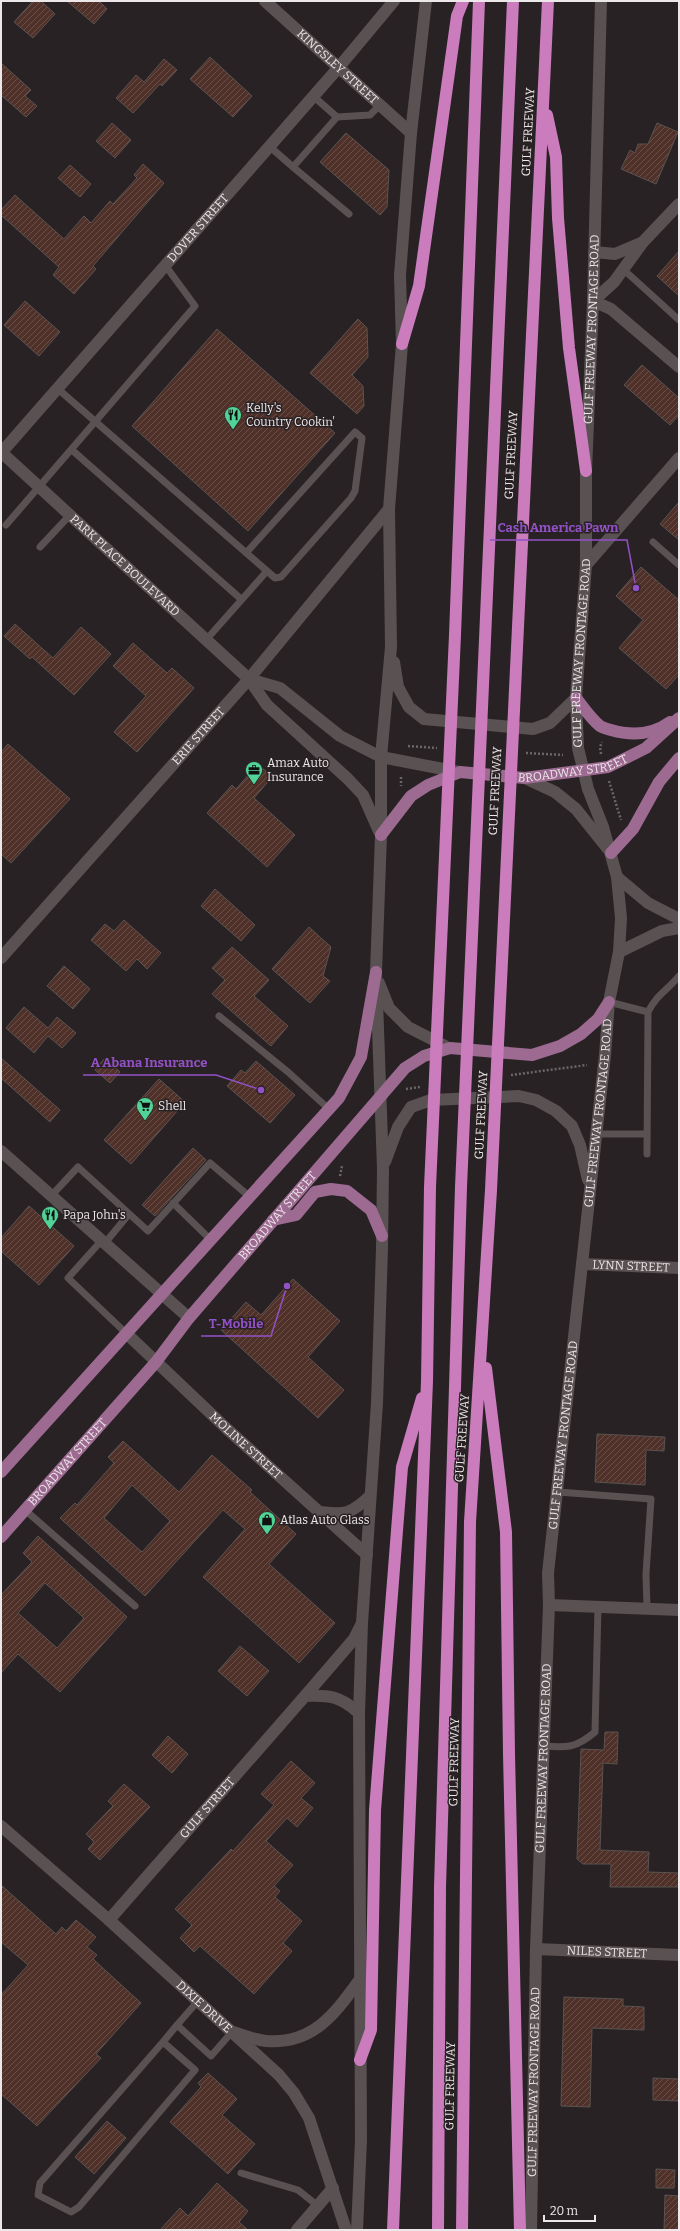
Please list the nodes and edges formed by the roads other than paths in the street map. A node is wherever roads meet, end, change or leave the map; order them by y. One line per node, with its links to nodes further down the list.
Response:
1 (265, 1): 9 (main road, KINGSLEY STREET)
2 (394, 1): 9 (main road, DOVER STREET)
3 (426, 1): 14 (main road)
4 (463, 1): 25 (highway)
5 (479, 1): 90 (highway)
6 (513, 1): 124 (highway, GULF FREEWAY)
7 (548, 1): 11 (highway, GULF FREEWAY)
8 (601, 1): 20 (main road, GULF FREEWAY FRONTAGE ROAD)
9 (339, 67): 10 (main road, DOVER STREET); 12 (main road, KINGSLEY STREET)
10 (314, 96): 13 (lane); 15 (main road, DOVER STREET)
11 (544, 98): 32 (highway); 88 (highway, GULF FREEWAY)
12 (380, 105): 13 (lane); 14 (main road, KINGSLEY STREET)
13 (337, 117): 16 (lane)
14 (411, 133): 25 (main road)
15 (269, 146): 16 (lane); 21 (main road, DOVER STREET)
16 (293, 167): 18 (lane)
17 (679, 204): 19 (main road)
18 (350, 214)
19 (642, 242): 20 (main road); 22 (main road)
20 (594, 252): 23 (main road, GULF FREEWAY FRONTAGE ROAD)
21 (165, 265): 27 (main road, DOVER STREET); 28 (lane)
22 (623, 269): 23 (main road); 24 (lane)
23 (593, 301): 26 (main road); 32 (main road, GULF FREEWAY FRONTAGE ROAD)
24 (679, 320)
25 (402, 344): 34 (main road)
26 (679, 367)
27 (58, 389): 28 (lane); 30 (main road, DOVER STREET)
28 (96, 422): 29 (lane); 39 (lane)
29 (72, 450): 33 (lane); 43 (lane)
30 (1, 453): 33 (main road, PARK PLACE BOULEVARD)
31 (679, 458): 40 (main road)
32 (586, 471): 40 (main road, GULF FREEWAY FRONTAGE ROAD)
33 (40, 488): 35 (main road, PARK PLACE BOULEVARD); 36 (lane)
34 (389, 509): 45 (main road); 46 (main road, ERIE STREET)
35 (70, 515): 38 (lane); 44 (main road, PARK PLACE BOULEVARD)
36 (6, 525)
37 (653, 542): 41 (lane)
38 (40, 547)
39 (246, 553): 42 (lane); 42 (lane)
40 (586, 566): 47 (main road, GULF FREEWAY FRONTAGE ROAD)
41 (679, 566)
42 (267, 571): 43 (lane)
43 (241, 599): 44 (lane)
44 (206, 640): 46 (main road, PARK PLACE BOULEVARD)
45 (391, 647): 47 (main road); 49 (main road)
46 (249, 679): 49 (main road, PARK PLACE BOULEVARD); 54 (main road, PARK PLACE BOULEVARD); 60 (main road, ERIE STREET)
47 (576, 698): 48 (main road); 51 (main road, GULF FREEWAY FRONTAGE ROAD)
48 (679, 717): 51 (main road, BROADWAY STREET)
49 (381, 757): 52 (main road, PARK PLACE BOULEVARD); 54 (main road)
50 (679, 758): 55 (main road)
51 (583, 770): 53 (main road, BROADWAY STREET); 55 (main road, GULF FREEWAY FRONTAGE ROAD)
52 (460, 772): 53 (main road, BROADWAY STREET); 54 (main road, BROADWAY STREET)
53 (525, 778): 55 (main road)
54 (381, 835): 61 (main road)
55 (611, 853): 56 (main road, GULF FREEWAY FRONTAGE ROAD)
56 (617, 877): 57 (main road); 59 (main road, GULF FREEWAY FRONTAGE ROAD)
57 (679, 919)
58 (679, 928): 59 (main road)
59 (619, 952): 63 (main road, GULF FREEWAY FRONTAGE ROAD)
60 (1, 958)
61 (376, 972): 66 (main road); 67 (main road); 68 (main road)
62 (679, 976): 64 (lane)
63 (609, 1002): 64 (lane); 66 (main road, BROADWAY STREET); 69 (main road, GULF FREEWAY FRONTAGE ROAD)
64 (648, 1012): 70 (lane)
65 (219, 1016): 68 (lane)
66 (450, 1048): 67 (main road, BROADWAY STREET)
67 (380, 1095): 73 (main road); 79 (main road, BROADWAY STREET)
68 (330, 1110): 76 (main road)
69 (596, 1134): 70 (lane); 74 (main road, GULF FREEWAY FRONTAGE ROAD)
70 (647, 1134): 72 (lane)
71 (1, 1151): 75 (main road)
72 (647, 1154)
73 (383, 1169): 74 (main road); 80 (main road)
74 (590, 1189): 83 (main road, GULF FREEWAY FRONTAGE ROAD)
75 (51, 1196): 78 (lane); 82 (main road)
76 (250, 1197): 77 (lane); 81 (main road)
77 (173, 1203): 78 (lane); 81 (lane)
78 (129, 1214): 82 (lane)
79 (273, 1220): 80 (main road); 86 (main road, BROADWAY STREET)
80 (382, 1236): 93 (main road)
81 (211, 1240): 85 (main road)
82 (103, 1242): 85 (main road); 87 (lane)
83 (582, 1264): 84 (main road, LYNN STREET); 92 (main road, GULF FREEWAY FRONTAGE ROAD)
84 (679, 1268)
85 (162, 1294): 86 (main road); 87 (main road)
86 (189, 1318): 89 (main road, BROADWAY STREET)
87 (127, 1334): 89 (main road, MOLINE STREET); 91 (main road)
88 (483, 1342): 125 (highway, GULF FREEWAY); 126 (highway)
89 (156, 1362): 94 (main road, BROADWAY STREET); 95 (main road, MOLINE STREET)
90 (427, 1382): 116 (highway); 123 (highway)
91 (1, 1472)
92 (558, 1492): 98 (main road, GULF FREEWAY FRONTAGE ROAD); 101 (lane)
93 (370, 1496): 95 (main road); 97 (main road)
94 (25, 1510): 96 (main road, BROADWAY STREET); 99 (lane)
95 (319, 1512): 97 (main road, MOLINE STREET)
96 (1, 1537)
97 (366, 1555): 103 (main road)
98 (549, 1605): 100 (main road); 106 (main road, GULF FREEWAY FRONTAGE ROAD)
99 (135, 1606)
100 (598, 1606): 101 (main road); 106 (lane)
101 (647, 1608): 102 (main road)
102 (679, 1610)
103 (362, 1623): 104 (main road, GULF STREET); 105 (main road)
104 (305, 1696): 105 (main road); 108 (main road, GULF STREET)
105 (359, 1713): 111 (main road)
106 (544, 1746): 109 (main road, GULF FREEWAY FRONTAGE ROAD)
107 (1, 1826): 108 (main road, DIXIE DRIVE)
108 (109, 1920): 112 (main road, DIXIE DRIVE)
109 (536, 1948): 110 (main road, NILES STREET); 127 (main road, GULF FREEWAY FRONTAGE ROAD)
110 (679, 1955)
111 (361, 1978): 114 (main road); 116 (main road)
112 (198, 2001): 113 (lane); 114 (main road, DIXIE DRIVE)
113 (177, 2025): 114 (lane); 115 (lane)
114 (232, 2032): 118 (main road, DIXIE DRIVE)
115 (163, 2042): 115 (lane)
116 (360, 2060): 122 (main road)
117 (241, 2173): 119 (lane)
118 (333, 2188): 119 (main road); 121 (main road, DIXIE DRIVE)
119 (318, 2206): 120 (main road)
120 (297, 2230)
121 (346, 2230)
122 (358, 2230)
123 (393, 2230)
124 (438, 2230)
125 (462, 2230)
126 (520, 2230)
127 (532, 2230)

